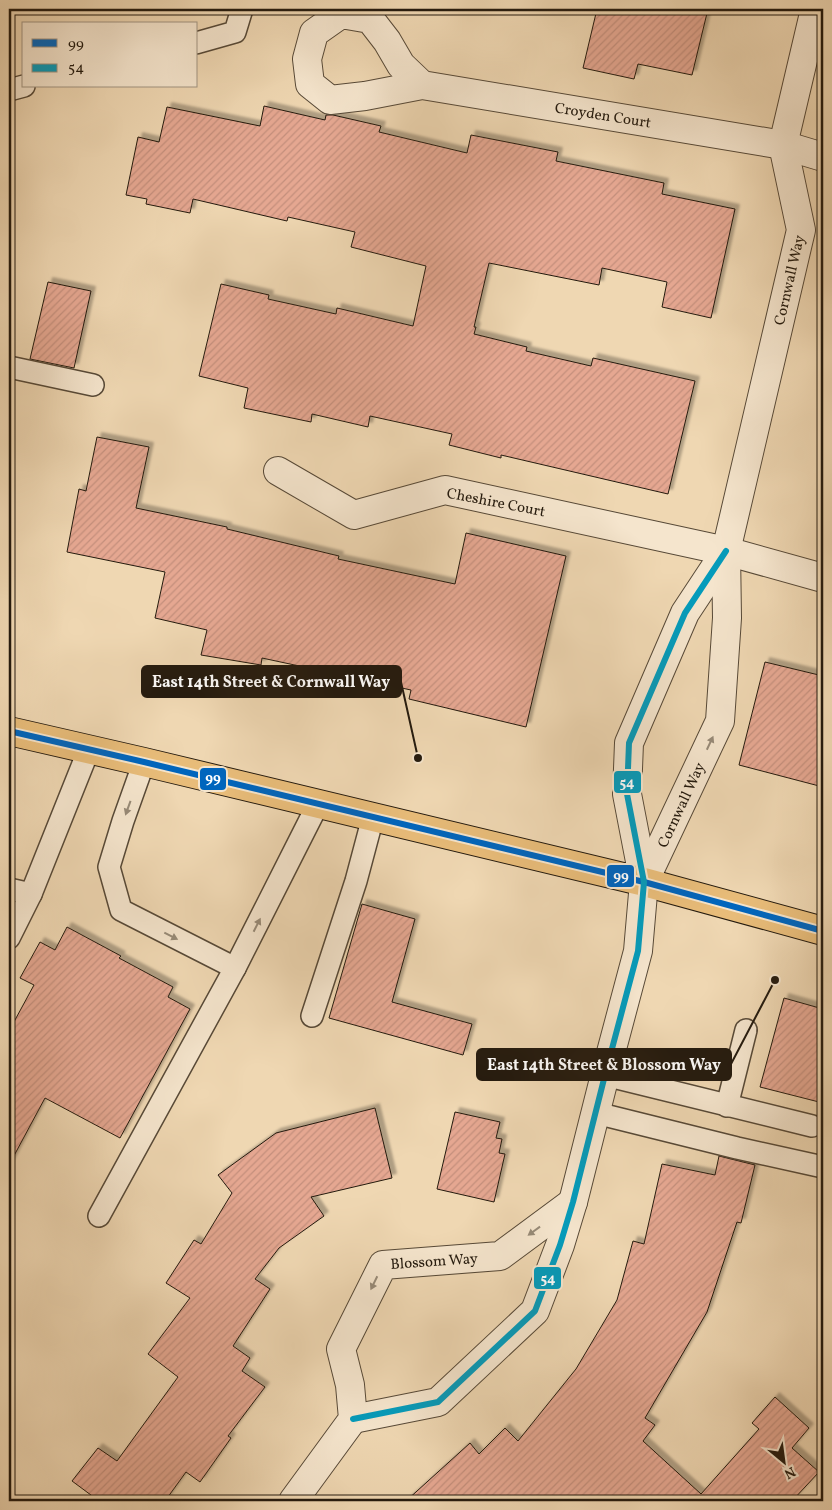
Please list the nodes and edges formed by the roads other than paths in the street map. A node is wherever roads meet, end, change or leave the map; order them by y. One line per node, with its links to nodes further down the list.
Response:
1 (242, 9): 3 (lane)
2 (815, 9): 7 (street, Cornwall Way)
3 (198, 42)
4 (422, 85): 7 (street, Croyden Court)
5 (22, 87): 6 (lane)
6 (9, 90)
7 (783, 145): 8 (street, Croyden Court); 12 (street, Cornwall Way)
8 (823, 158)
9 (9, 367): 10 (lane)
10 (93, 385)
11 (278, 471): 12 (street, Cheshire Court)
12 (726, 551): 13 (street, Cheshire Court); 19 (street, Cornwall Way, one-way to 12); 19 (street, Cornwall Way)
13 (823, 578)
14 (9, 731): 15 (main road)
15 (88, 749): 16 (main road); 21 (lane)
16 (144, 762): 17 (main road); 24 (lane, one-way to 24)
17 (318, 804): 18 (main road); 24 (lane, one-way to 17)
18 (373, 817): 19 (main road); 25 (lane)
19 (644, 882): 22 (main road); 27 (street)
20 (9, 888): 21 (lane)
21 (31, 894): 23 (lane)
22 (823, 931)
23 (9, 938)
24 (235, 968): 33 (lane)
25 (312, 1016)
26 (746, 1030): 28 (lane)
27 (605, 1076): 28 (lane); 29 (street)
28 (727, 1106): 30 (lane)
29 (596, 1113): 31 (lane); 32 (street)
30 (812, 1126)
31 (823, 1166)
32 (573, 1202): 34 (street); 34 (street, Blossom Way, one-way to 34)
33 (99, 1216)
34 (353, 1419): 35 (street)
35 (293, 1501)

